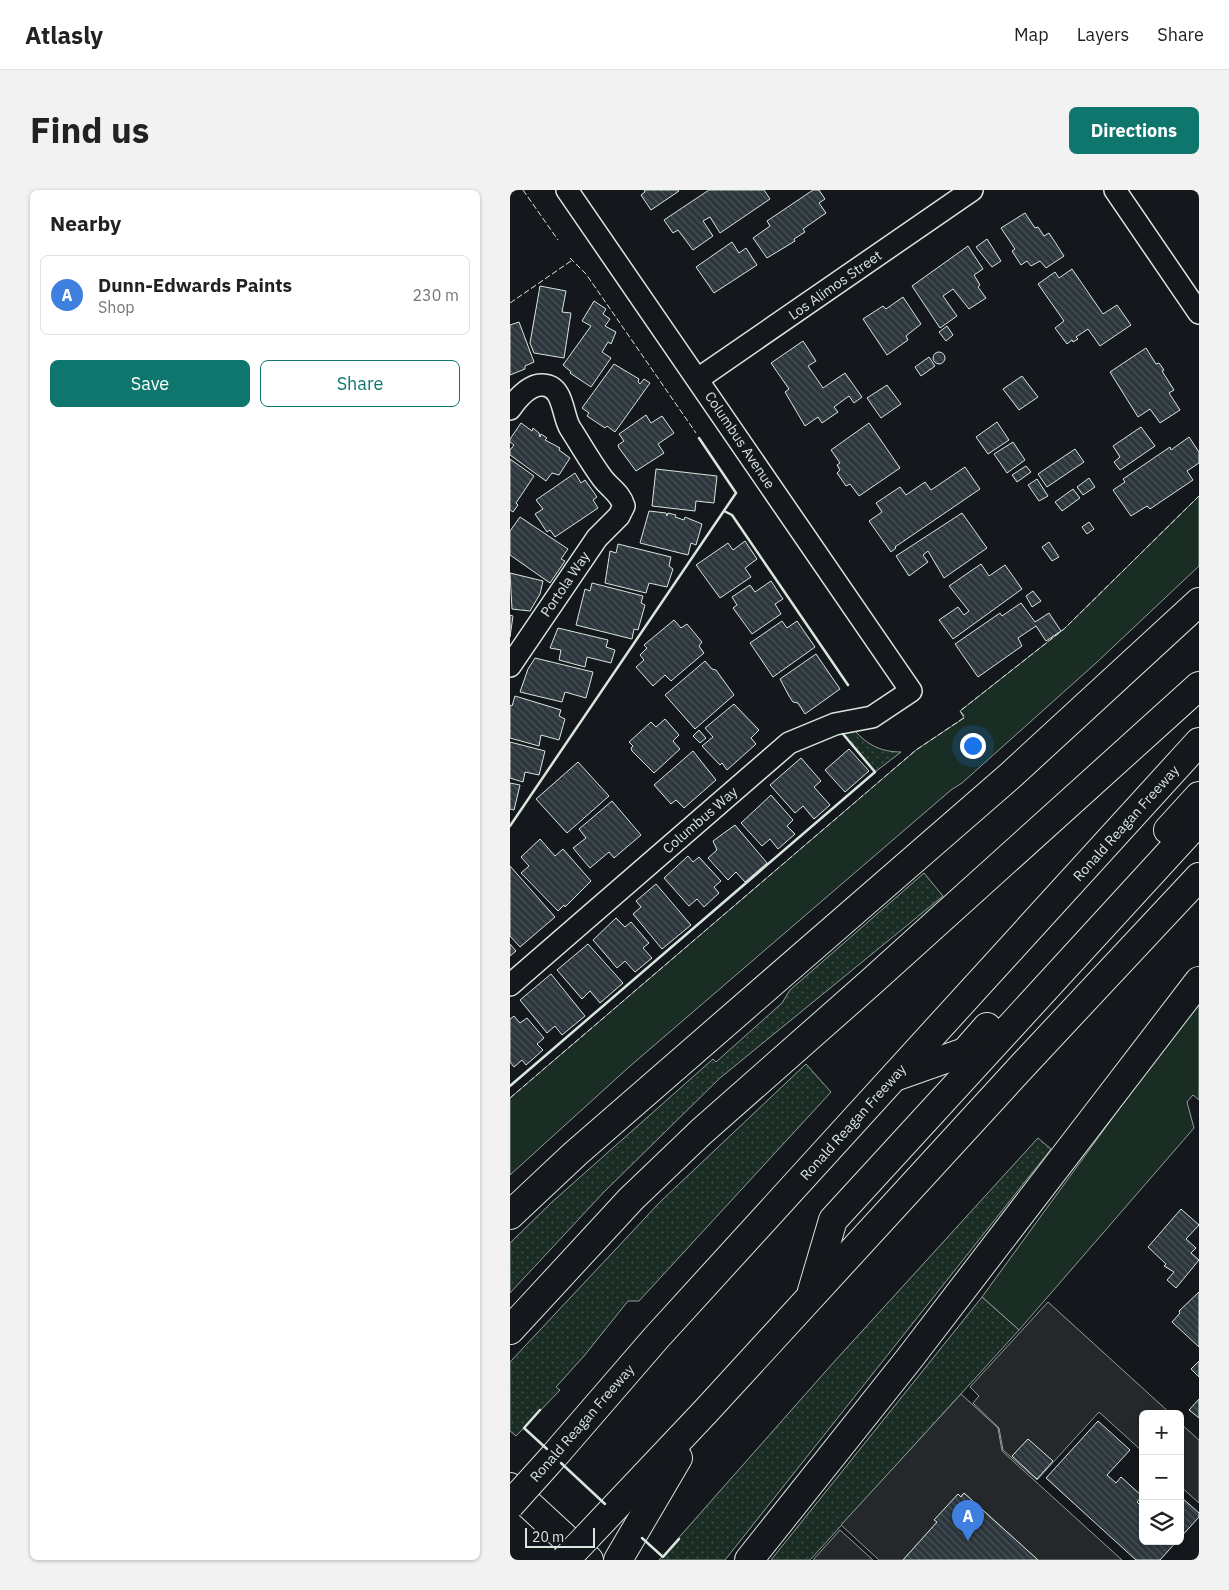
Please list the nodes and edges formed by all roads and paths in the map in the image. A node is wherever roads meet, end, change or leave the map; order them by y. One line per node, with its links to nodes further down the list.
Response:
1 (567, 190): 5 (street, Columbus Avenue)
2 (972, 190): 5 (street, Los Alimos Street)
3 (1115, 190): 4 (street)
4 (1199, 313)
5 (698, 379): 10 (street, Columbus Avenue)
6 (510, 409): 8 (street, Portola Way)
7 (1199, 602): 18 (main road)
8 (510, 666)
9 (1199, 686): 20 (main road)
10 (911, 692): 16 (street, Columbus Way)
11 (1199, 742): 17 (main road, Ronald Reagan Freeway)
12 (1199, 796): 17 (main road)
13 (1199, 821): 19 (main road)
14 (1199, 877): 19 (main road)
15 (1199, 981): 27 (main road)
16 (510, 984)
17 (894, 1077): 23 (main road, Ronald Reagan Freeway, bridge)
18 (510, 1214)
19 (810, 1297): 21 (main road)
20 (510, 1330)
21 (706, 1411): 24 (main road, bridge); 26 (main road)
22 (510, 1487): 25 (main road)
23 (510, 1504)
24 (565, 1560)
25 (589, 1560)
26 (618, 1560)
27 (749, 1560)

